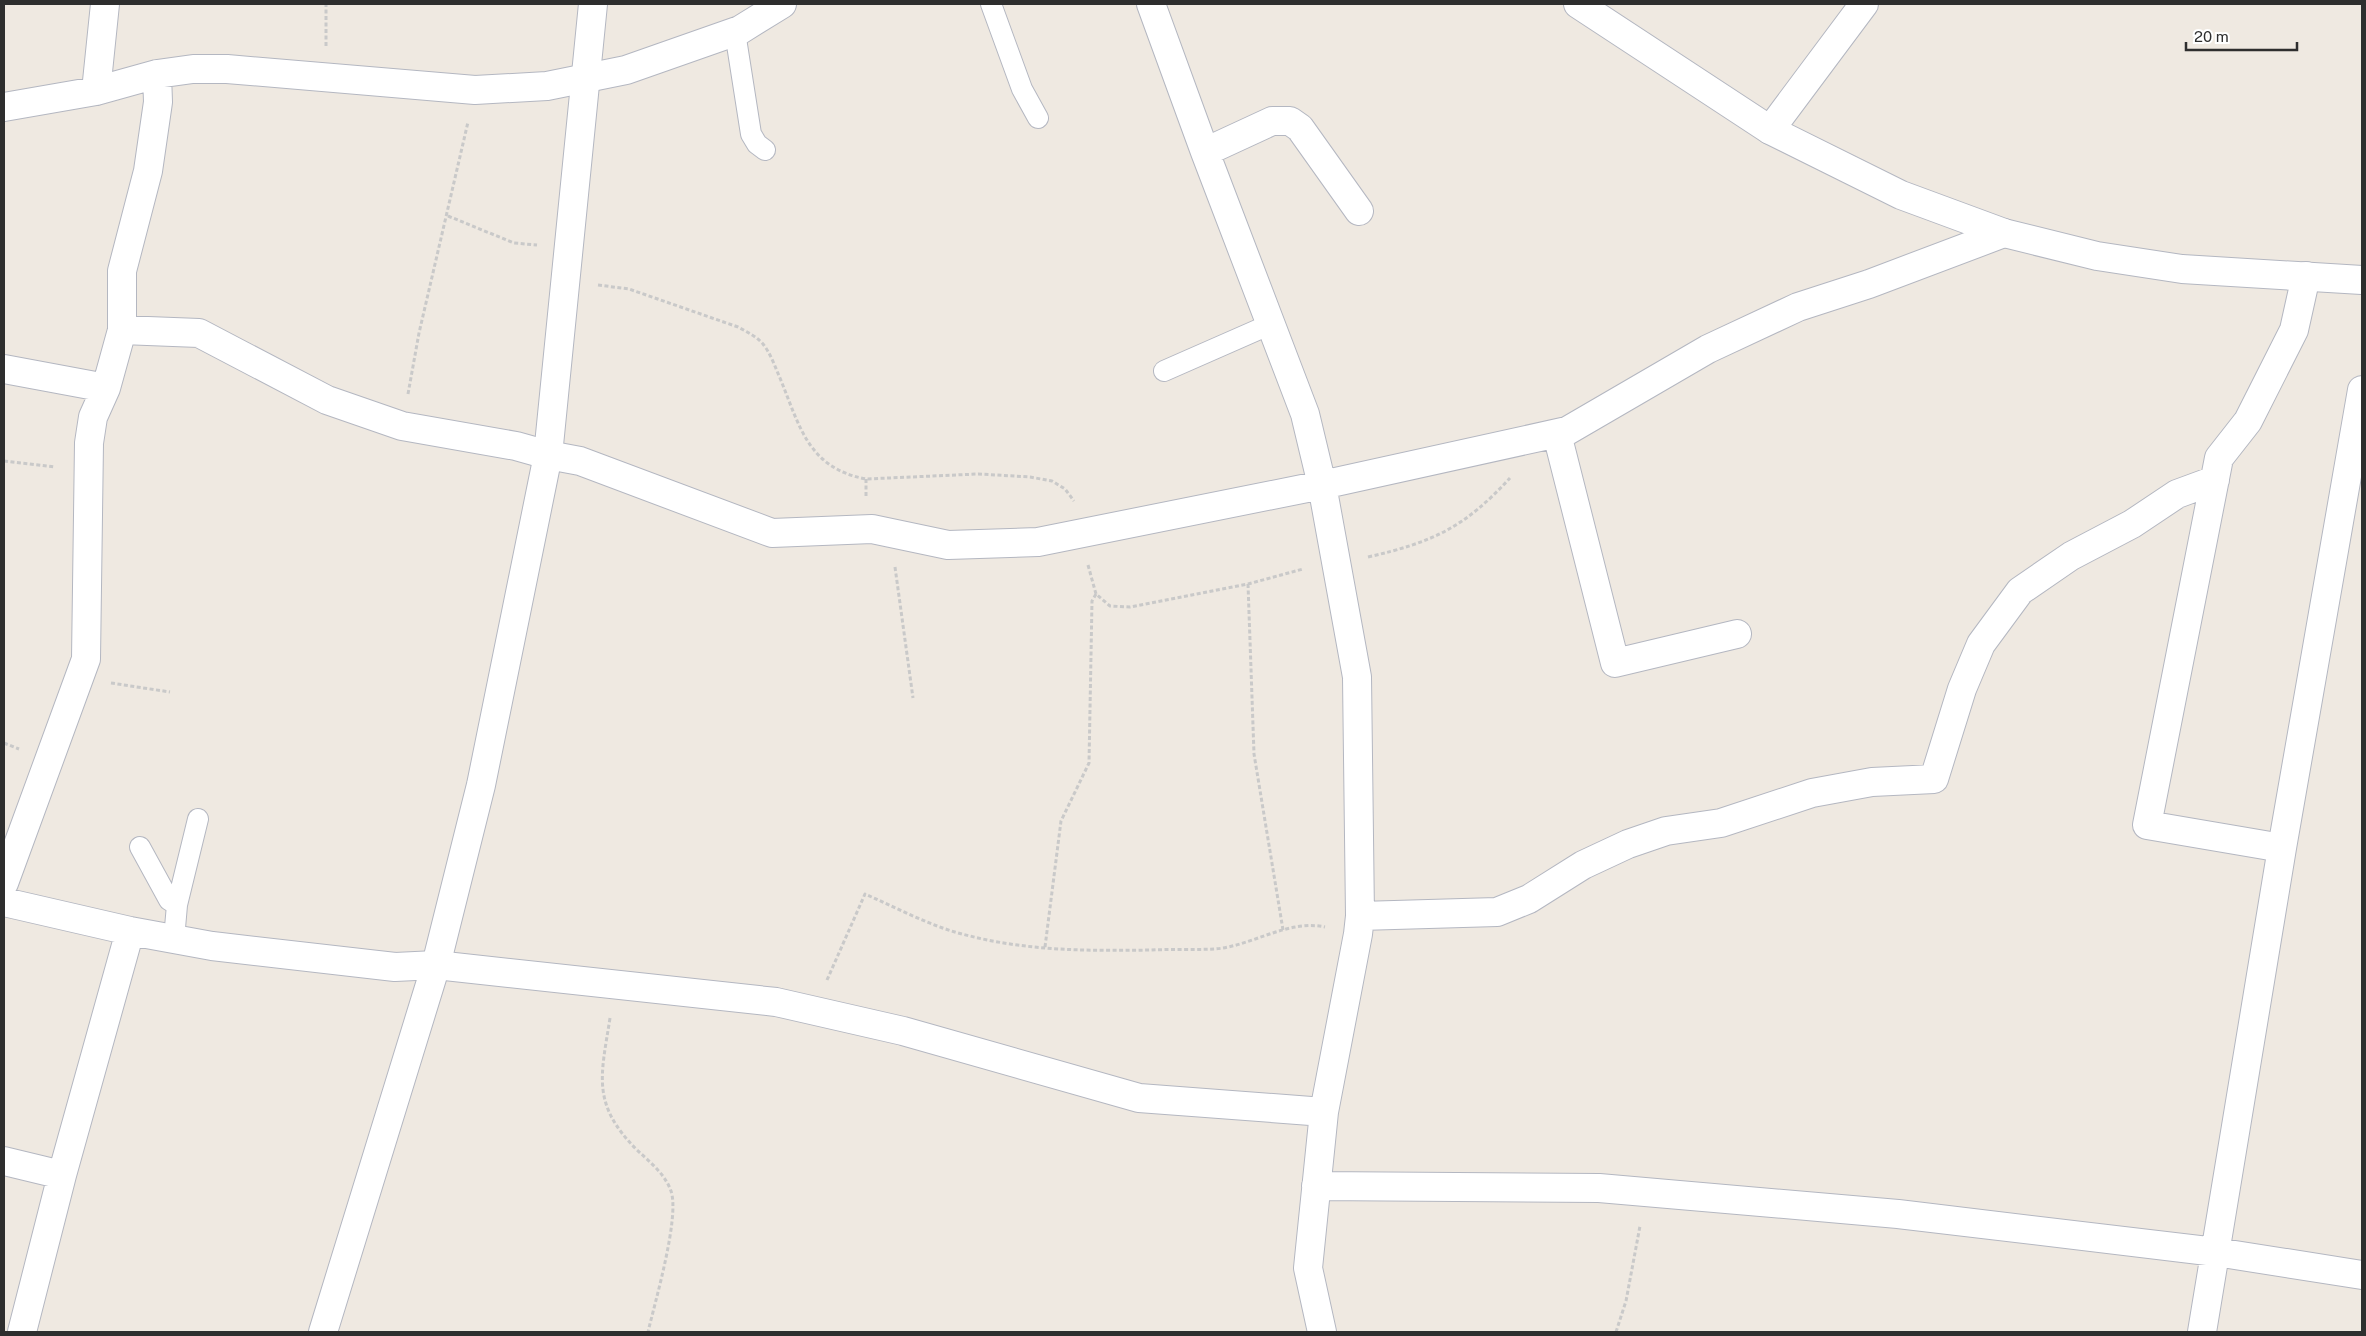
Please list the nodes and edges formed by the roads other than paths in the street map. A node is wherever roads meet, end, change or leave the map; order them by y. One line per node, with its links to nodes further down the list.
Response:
1 (105, 4): 11 (street)
2 (593, 4): 10 (street)
3 (782, 4): 8 (street)
4 (991, 4): 13 (lane)
5 (1151, 4): 16 (street)
6 (1578, 4): 14 (street)
7 (1864, 4): 14 (street)
8 (735, 32): 10 (street); 15 (lane)
9 (157, 74): 10 (street); 11 (street); 22 (street)
10 (584, 80): 28 (street)
11 (96, 91): 12 (street)
12 (4, 107)
13 (1038, 118)
14 (1770, 130): 18 (street)
15 (765, 150)
16 (1205, 152): 17 (street); 21 (street)
17 (1359, 211)
18 (2004, 233): 19 (street); 27 (street)
19 (2306, 276): 20 (street); 29 (street)
20 (2362, 280)
21 (1271, 324): 24 (lane); 30 (street)
22 (122, 330): 25 (street); 28 (street)
23 (4, 369): 25 (street)
24 (1164, 371)
25 (106, 388): 35 (street)
26 (2362, 390): 34 (street)
27 (1557, 434): 30 (street); 31 (street)
28 (548, 455): 30 (street); 41 (street)
29 (2215, 480): 34 (street); 38 (street)
30 (1322, 485): 38 (street)
31 (1737, 634)
32 (198, 819): 37 (lane)
33 (140, 847): 37 (lane)
34 (2282, 848): 46 (street)
35 (4, 883)
36 (4, 902): 39 (street)
37 (177, 905): 40 (lane)
38 (1359, 925): 42 (street)
39 (130, 931): 40 (street); 44 (street)
40 (174, 939): 41 (street)
41 (436, 965): 42 (street); 49 (street)
42 (1324, 1112): 45 (street)
43 (4, 1161): 44 (street)
44 (62, 1175): 48 (street)
45 (1316, 1186): 46 (street); 50 (street)
46 (2216, 1252): 47 (street); 51 (street)
47 (2362, 1275)
48 (22, 1332)
49 (323, 1332)
50 (1322, 1332)
51 (2202, 1332)

